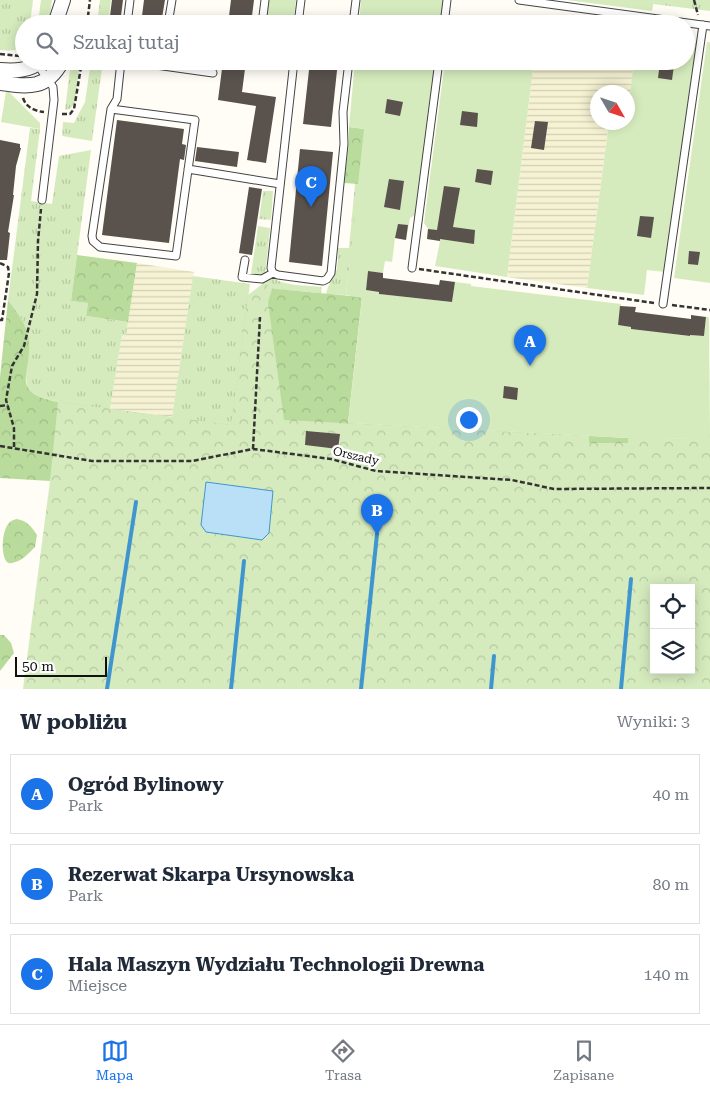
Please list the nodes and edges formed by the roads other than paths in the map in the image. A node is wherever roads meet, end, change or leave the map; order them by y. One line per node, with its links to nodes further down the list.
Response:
1 (65, 0): 9 (street); 10 (street)
2 (130, 0): 11 (lane)
3 (172, 0): 12 (lane)
4 (265, 0): 13 (lane)
5 (301, 0): 14 (lane)
6 (356, 0): 15 (lane)
7 (448, 0): 16 (lane)
8 (519, 0): 17 (lane)
9 (59, 15)
10 (66, 15)
11 (128, 15)
12 (170, 15)
13 (263, 15)
14 (299, 15)
15 (354, 15)
16 (446, 15)
17 (627, 15)
18 (706, 26): 38 (lane)
19 (15, 69): 20 (street)
20 (0, 70)
21 (43, 70): 29 (lane)
22 (56, 70): 29 (street)
23 (121, 70): 31 (lane)
24 (196, 70): 28 (lane)
25 (293, 70): 33 (lane)
26 (348, 70): 37 (lane)
27 (439, 70): 36 (lane)
28 (213, 73)
29 (48, 78): 30 (street); 34 (lane)
30 (0, 83)
31 (111, 109): 32 (lane); 32 (lane)
32 (188, 169): 33 (lane)
33 (280, 184): 37 (lane)
34 (42, 200)
35 (244, 260): 37 (lane)
36 (412, 268)
37 (273, 273)
38 (664, 304)

